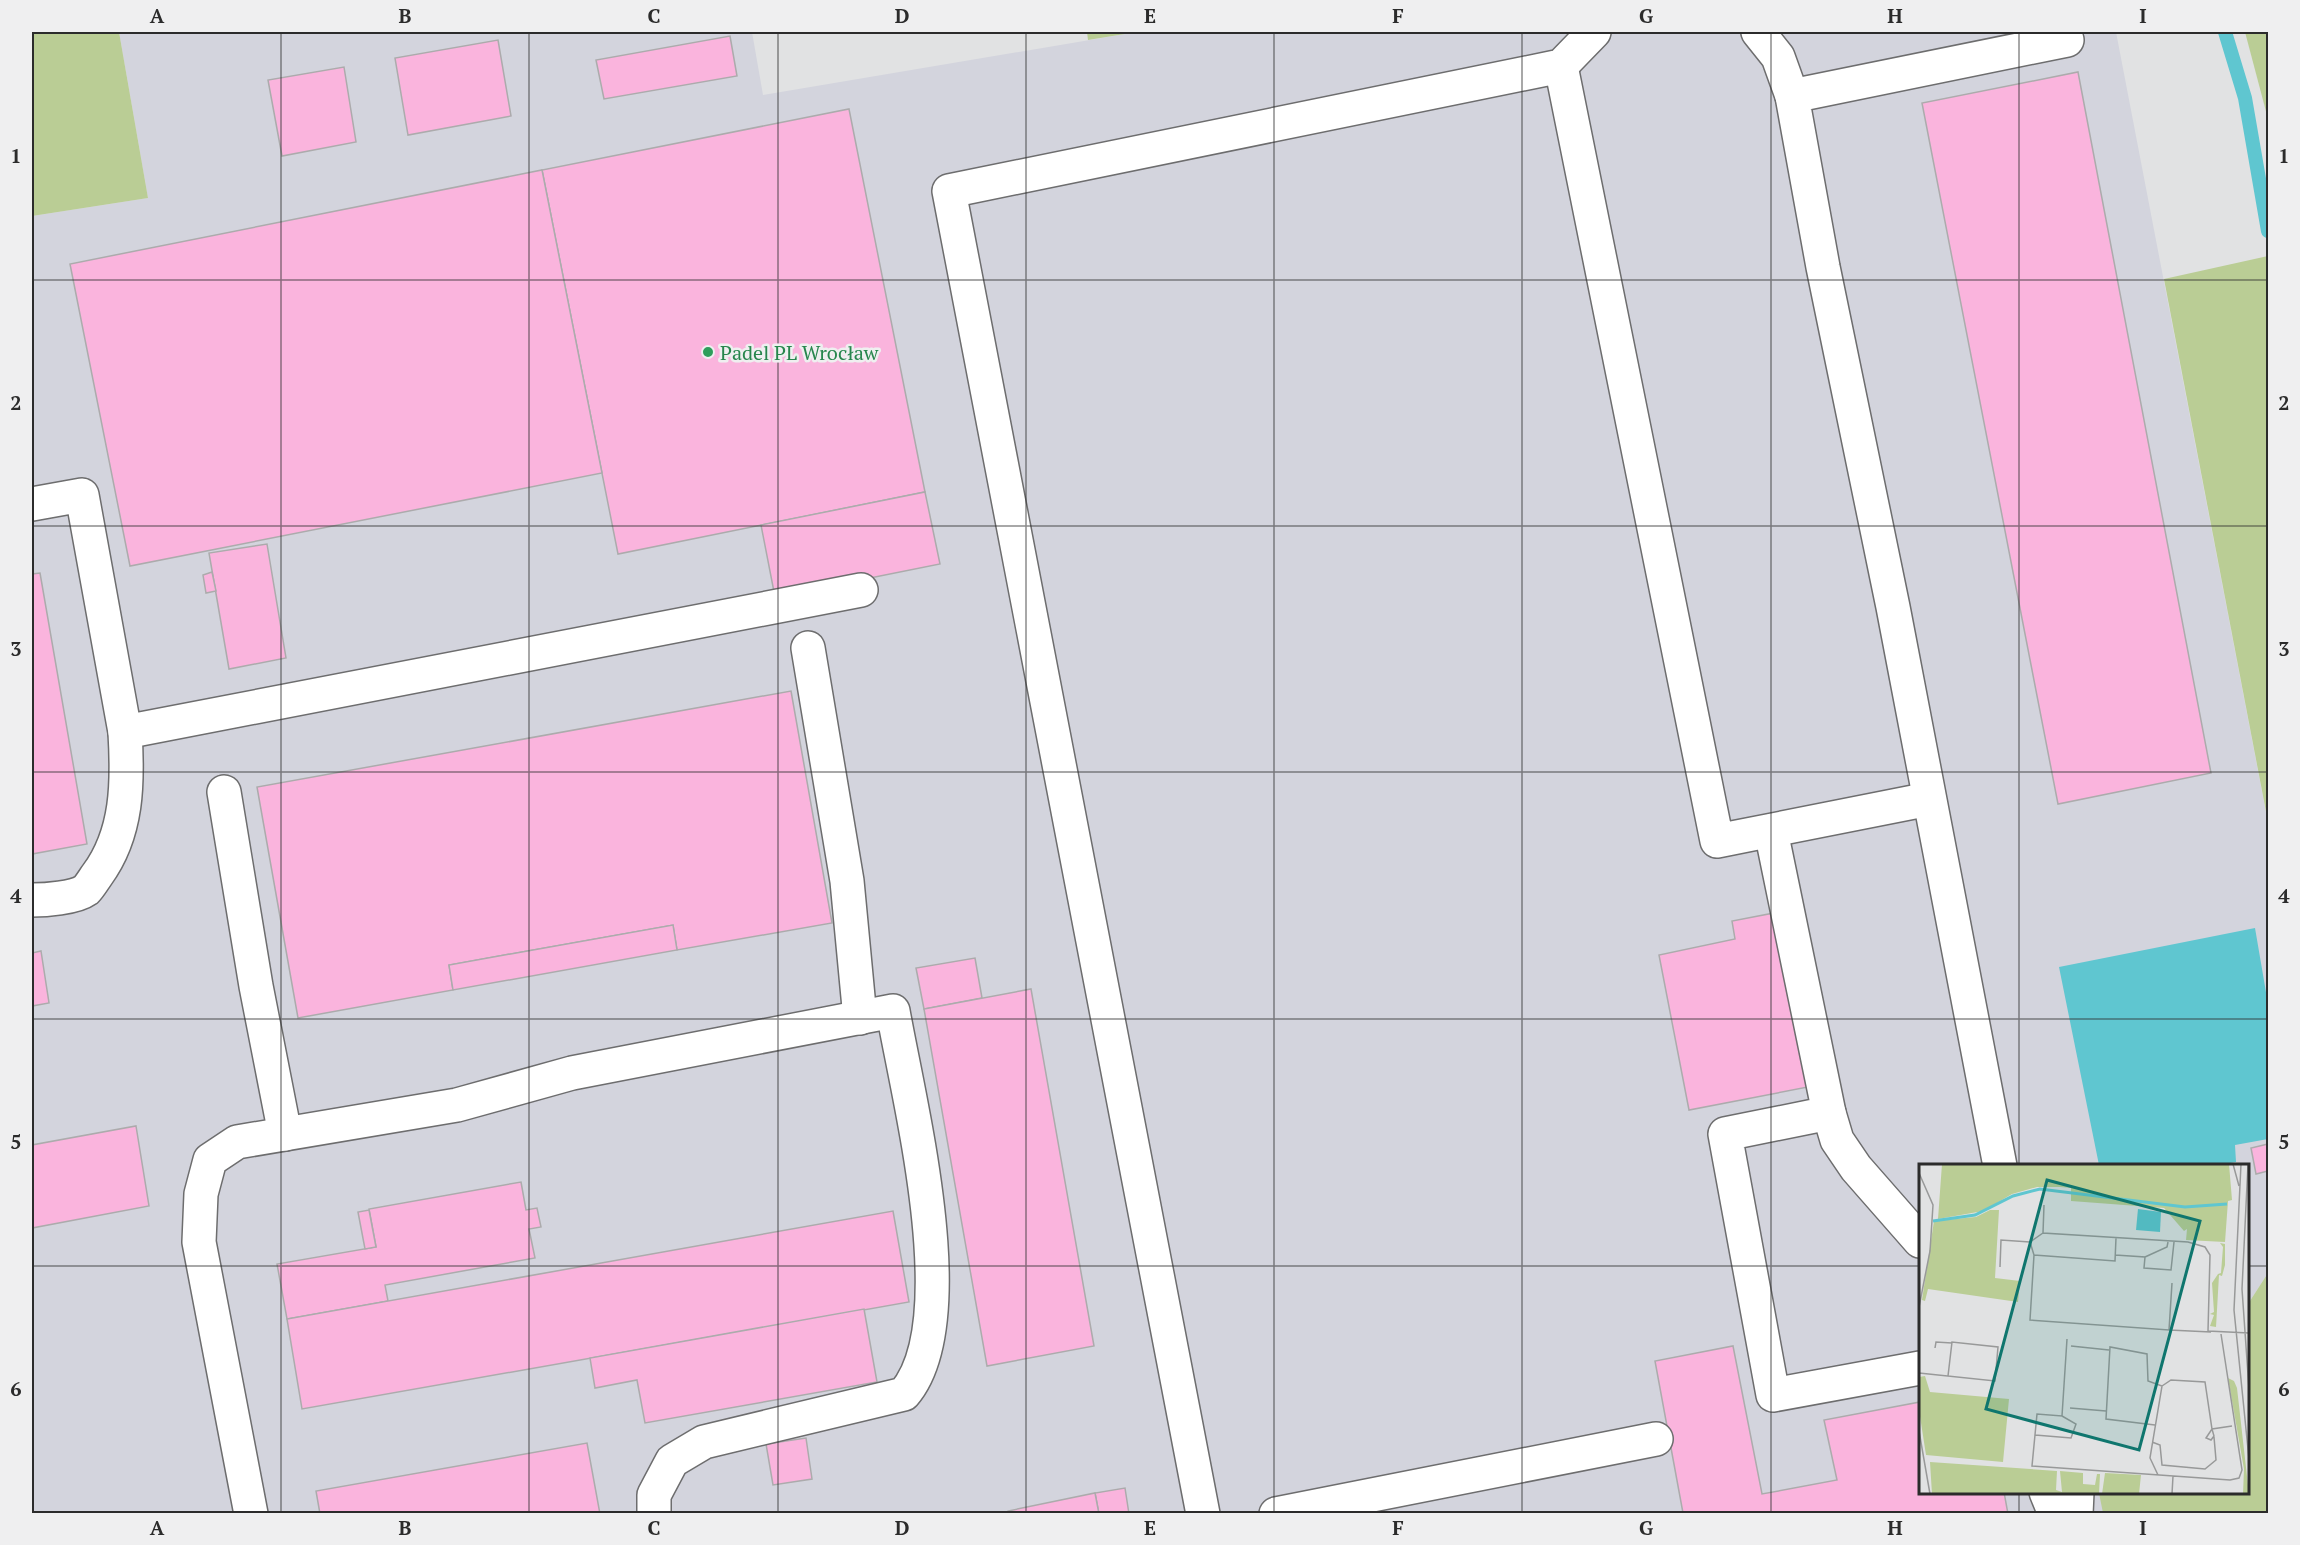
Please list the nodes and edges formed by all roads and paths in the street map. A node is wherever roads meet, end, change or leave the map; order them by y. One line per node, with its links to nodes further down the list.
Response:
1 (1594, 32): 4 (lane)
2 (1758, 32): 5 (lane)
3 (2067, 40): 5 (lane)
4 (1561, 66): 12 (lane); 25 (lane)
5 (1792, 96): 11 (lane)
6 (32, 504): 9 (lane)
7 (861, 590): 9 (lane)
8 (808, 648): 14 (lane)
9 (126, 732): 13 (lane)
10 (224, 792): 16 (lane)
11 (1929, 800): 12 (lane); 17 (lane)
12 (1771, 831): 15 (lane)
13 (32, 900)
14 (860, 1018): 16 (lane); 24 (lane)
15 (1829, 1113): 18 (lane); 19 (lane)
16 (285, 1134): 23 (lane)
17 (2000, 1164)
18 (1919, 1240)
19 (1919, 1368)
20 (1656, 1439): 26 (lane)
21 (2047, 1494): 27 (lane)
22 (2077, 1494): 28 (lane)
23 (251, 1514)
24 (654, 1514)
25 (1203, 1514)
26 (1276, 1514)
27 (2055, 1514)
28 (2076, 1514)

